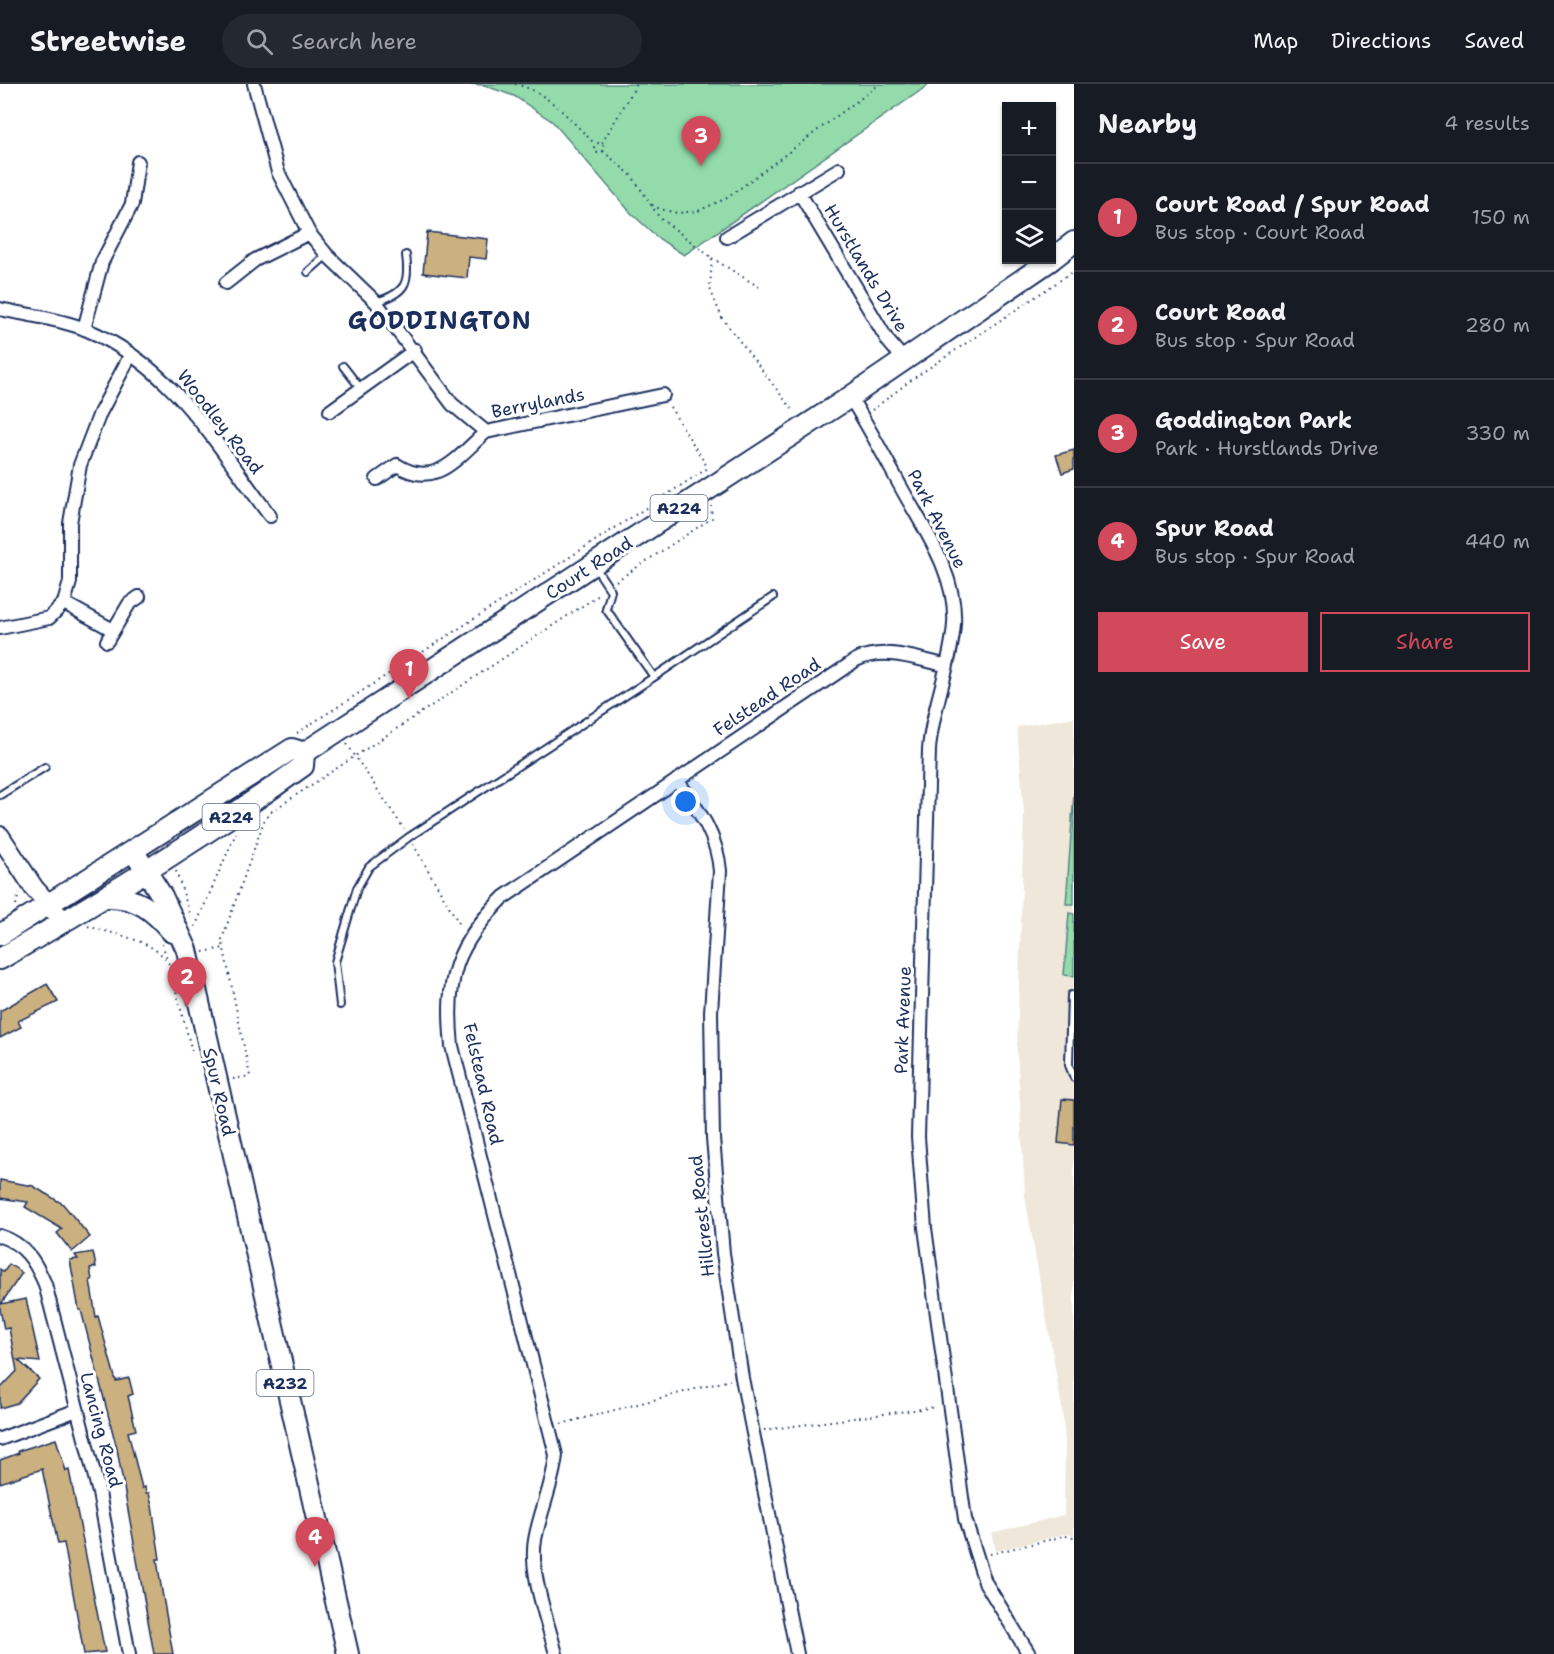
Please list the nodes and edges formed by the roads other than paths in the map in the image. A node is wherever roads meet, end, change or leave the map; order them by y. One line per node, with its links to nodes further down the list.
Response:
1 (254, 84): 5 (street, Berrylands)
2 (138, 162): 16 (street)
3 (839, 169): 4 (street, Hurstlands Drive)
4 (799, 192): 6 (street, Hurstlands Drive); 19 (street, Hurstlands Drive)
5 (309, 233): 8 (street, Berrylands); 13 (street)
6 (727, 237)
7 (1074, 242): 10 (main road, Court Road / A224)
8 (327, 255): 12 (lane); 14 (street, Berrylands)
9 (406, 255): 14 (lane)
10 (1056, 255)
11 (1044, 264): 19 (main road, Court Road / A224)
12 (308, 272)
13 (226, 283)
14 (376, 302): 17 (street, Berrylands)
15 (0, 309): 16 (street, Woodley Road)
16 (84, 329): 18 (street, Woodley Road)
17 (415, 350): 21 (street); 25 (street, Berrylands)
18 (131, 354): 27 (street, Woodley Road); 31 (street)
19 (905, 361): 23 (main road, Court Road / A224)
20 (343, 366): 21 (lane)
21 (361, 389): 24 (street)
22 (663, 395): 25 (street, Berrylands)
23 (850, 397): 28 (main road, Court Road / A224); 33 (street, Park Avenue)
24 (330, 411)
25 (486, 432): 26 (street)
26 (378, 479)
27 (270, 516)
28 (593, 565): 34 (lane); 35 (main road, Court Road / A224)
29 (139, 597): 31 (street)
30 (773, 597): 34 (lane)
31 (64, 603): 32 (street)
32 (0, 628)
33 (945, 665): 37 (street, Felstead Road); 58 (street, Park Avenue)
34 (654, 677): 49 (lane)
35 (304, 753): 40 (main road, Court Road / A224); 41 (main road, Court Road / A224)
36 (45, 767): 38 (lane)
37 (677, 780): 56 (street, Felstead Road); 57 (street, Hillcrest Road)
38 (0, 795)
39 (0, 836): 43 (street)
40 (134, 852): 41 (main road, Spur Road); 43 (main road, Court Road / A224)
41 (147, 871): 42 (main road, Court Road / A224); 46 (main road, Spur Road)
42 (105, 897): 44 (main road, Court Road / A224); 46 (main road)
43 (47, 905): 44 (street); 45 (main road, Court Road / A224)
44 (76, 920): 47 (main road, Court Road / A224)
45 (0, 935)
46 (192, 947): 55 (main road, Spur Road / A232)
47 (0, 959)
48 (1071, 995): 50 (lane)
49 (340, 1005)
50 (1074, 1078)
51 (0, 1236): 52 (street, Lancing Road)
52 (77, 1410): 53 (street); 54 (street, Lancing Road)
53 (0, 1439)
54 (129, 1654)
55 (348, 1654)
56 (556, 1654)
57 (797, 1654)
58 (1029, 1654)

